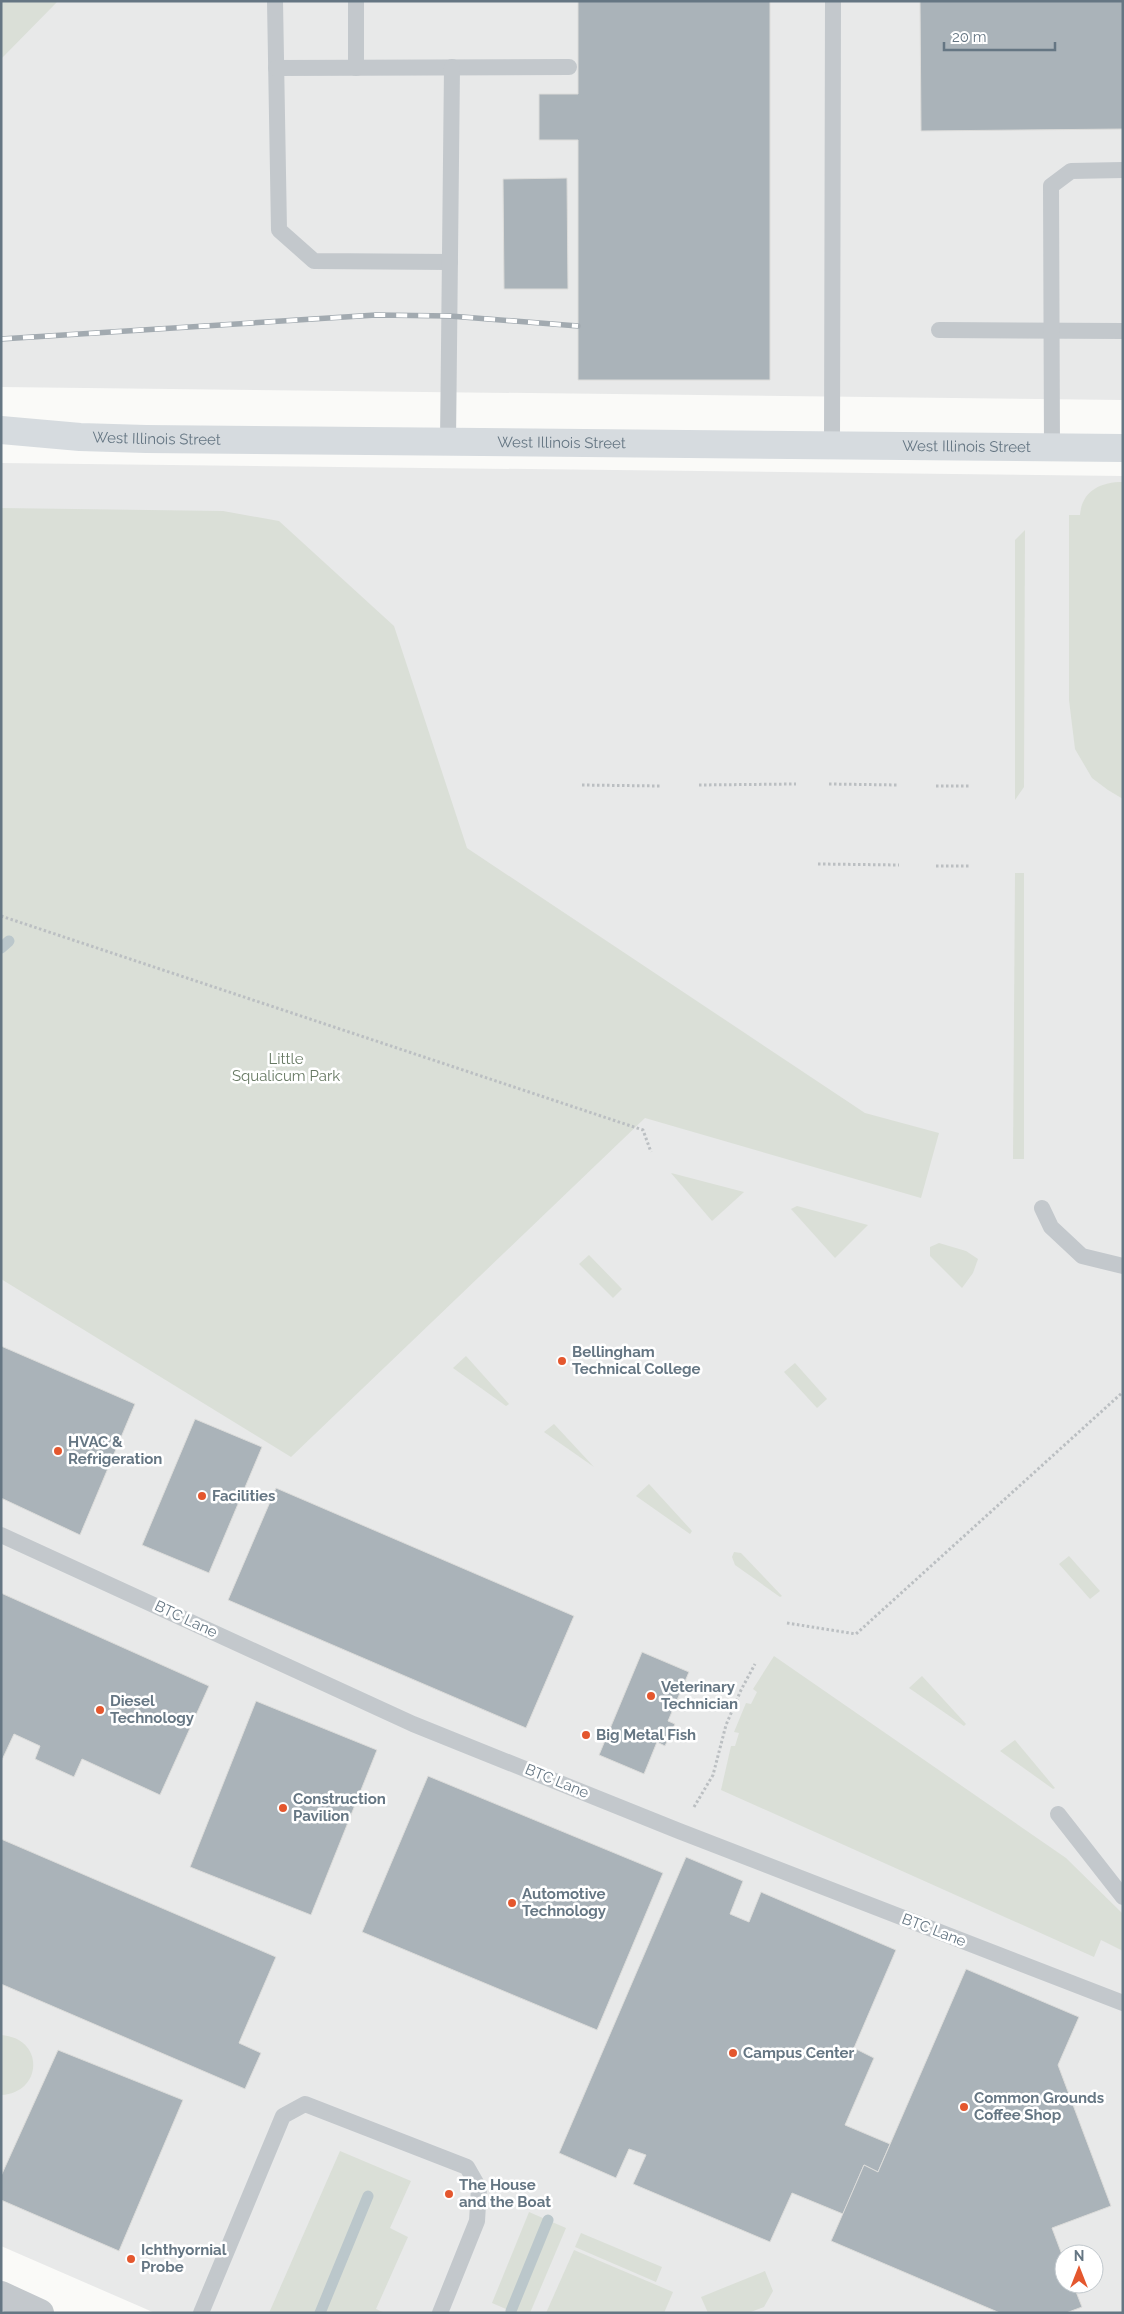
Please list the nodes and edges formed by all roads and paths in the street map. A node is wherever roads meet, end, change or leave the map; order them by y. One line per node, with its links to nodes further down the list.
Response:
1 (275, 1): 6 (lane)
2 (356, 1): 7 (lane)
3 (833, 1): 15 (lane)
4 (569, 66): 5 (lane)
5 (452, 67): 7 (lane); 9 (lane)
6 (276, 68): 7 (lane); 9 (lane)
7 (356, 68)
8 (1123, 170): 11 (lane)
9 (450, 262): 14 (lane)
10 (939, 330): 11 (lane)
11 (1051, 331): 12 (lane); 16 (lane)
12 (1123, 331)
13 (1, 430): 14 (street, West Illinois Street)
14 (448, 442): 15 (street, West Illinois Street)
15 (832, 446): 16 (street, West Illinois Street)
16 (1052, 448): 17 (street, West Illinois Street)
17 (1123, 448)
18 (796, 784): 21 (path)
19 (829, 784): 22 (path)
20 (582, 785): 23 (path)
21 (699, 785)
22 (898, 785)
23 (660, 786)
24 (936, 786): 25 (path)
25 (969, 786)
26 (818, 864): 27 (path)
27 (898, 865)
28 (936, 866): 29 (path)
29 (969, 866)
30 (1, 916): 31 (path)
31 (651, 1152)
32 (1042, 1208): 33 (lane)
33 (1123, 1266)
34 (1123, 1392): 36 (path)
35 (1, 1535): 39 (lane, BTC Lane)
36 (787, 1623)
37 (755, 1664): 39 (path)
38 (1058, 1814): 40 (lane)
39 (679, 1831): 41 (lane, BTC Lane)
40 (1123, 1897)
41 (1123, 2003)
42 (1, 2296): 43 (street)
43 (40, 2313)
44 (201, 2313): 45 (lane)
45 (440, 2313)

